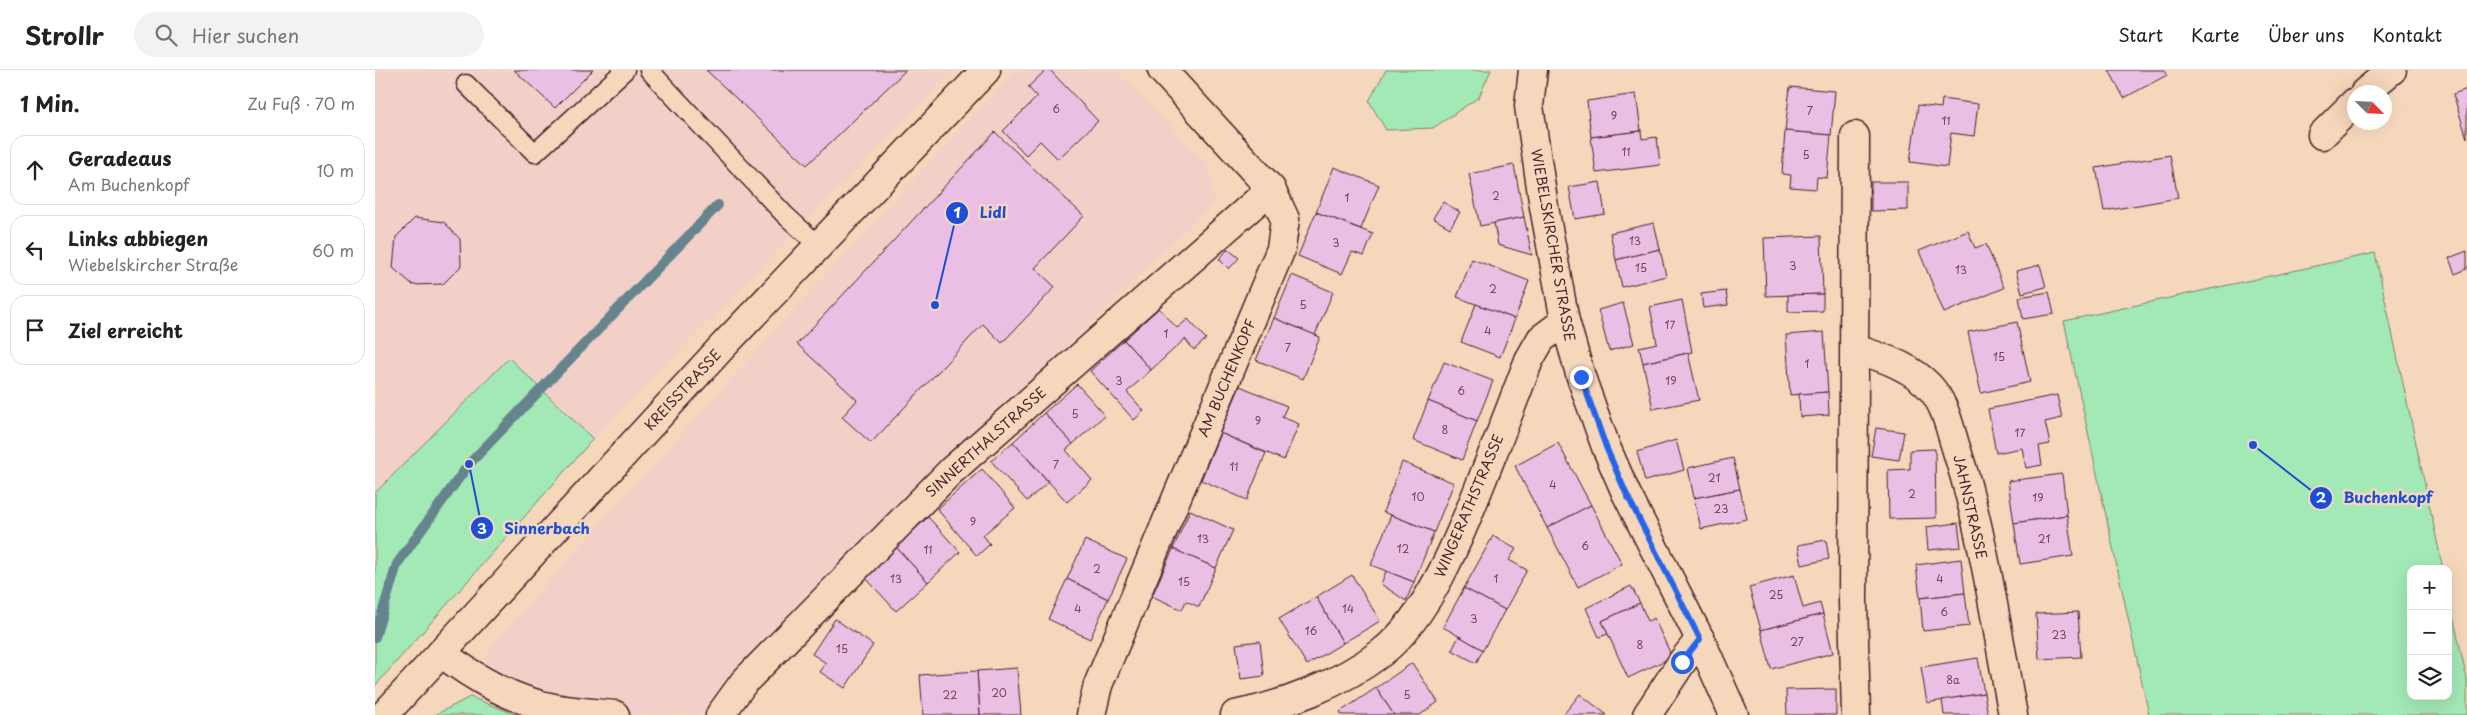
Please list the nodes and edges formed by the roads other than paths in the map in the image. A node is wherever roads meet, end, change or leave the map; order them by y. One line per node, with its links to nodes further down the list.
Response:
1 (625, 70): 7 (lane)
2 (649, 70): 13 (lane)
3 (986, 70): 13 (street, KREISSTRASSE)
4 (1162, 70): 12 (street, AM BUCHENKOPF)
5 (1533, 70): 14 (street, WIEBELSKIRCHER STRASSE)
6 (2392, 70): 8 (street)
7 (466, 84)
8 (2374, 85)
9 (2347, 110): 10 (street)
10 (2322, 135)
11 (1855, 136): 15 (street)
12 (1271, 188): 20 (street, SINNERTHALSTRASSE); 21 (street, AM BUCHENKOPF)
13 (818, 245): 17 (street, KREISSTRASSE)
14 (1565, 321): 16 (street, WIEBELSKIRCHER STRASSE); 22 (street, WINGERATHSTRASSE)
15 (1855, 349): 25 (street); 26 (street, JAHNSTRASSE)
16 (1700, 639): 23 (street); 24 (street, WIEBELSKIRCHER STRASSE)
17 (441, 653): 18 (street, KREISSTRASSE); 19 (street)
18 (384, 715)
19 (615, 715)
20 (720, 715)
21 (1091, 715)
22 (1235, 715)
23 (1647, 715)
24 (1734, 715)
25 (1856, 715)
26 (2013, 715)

